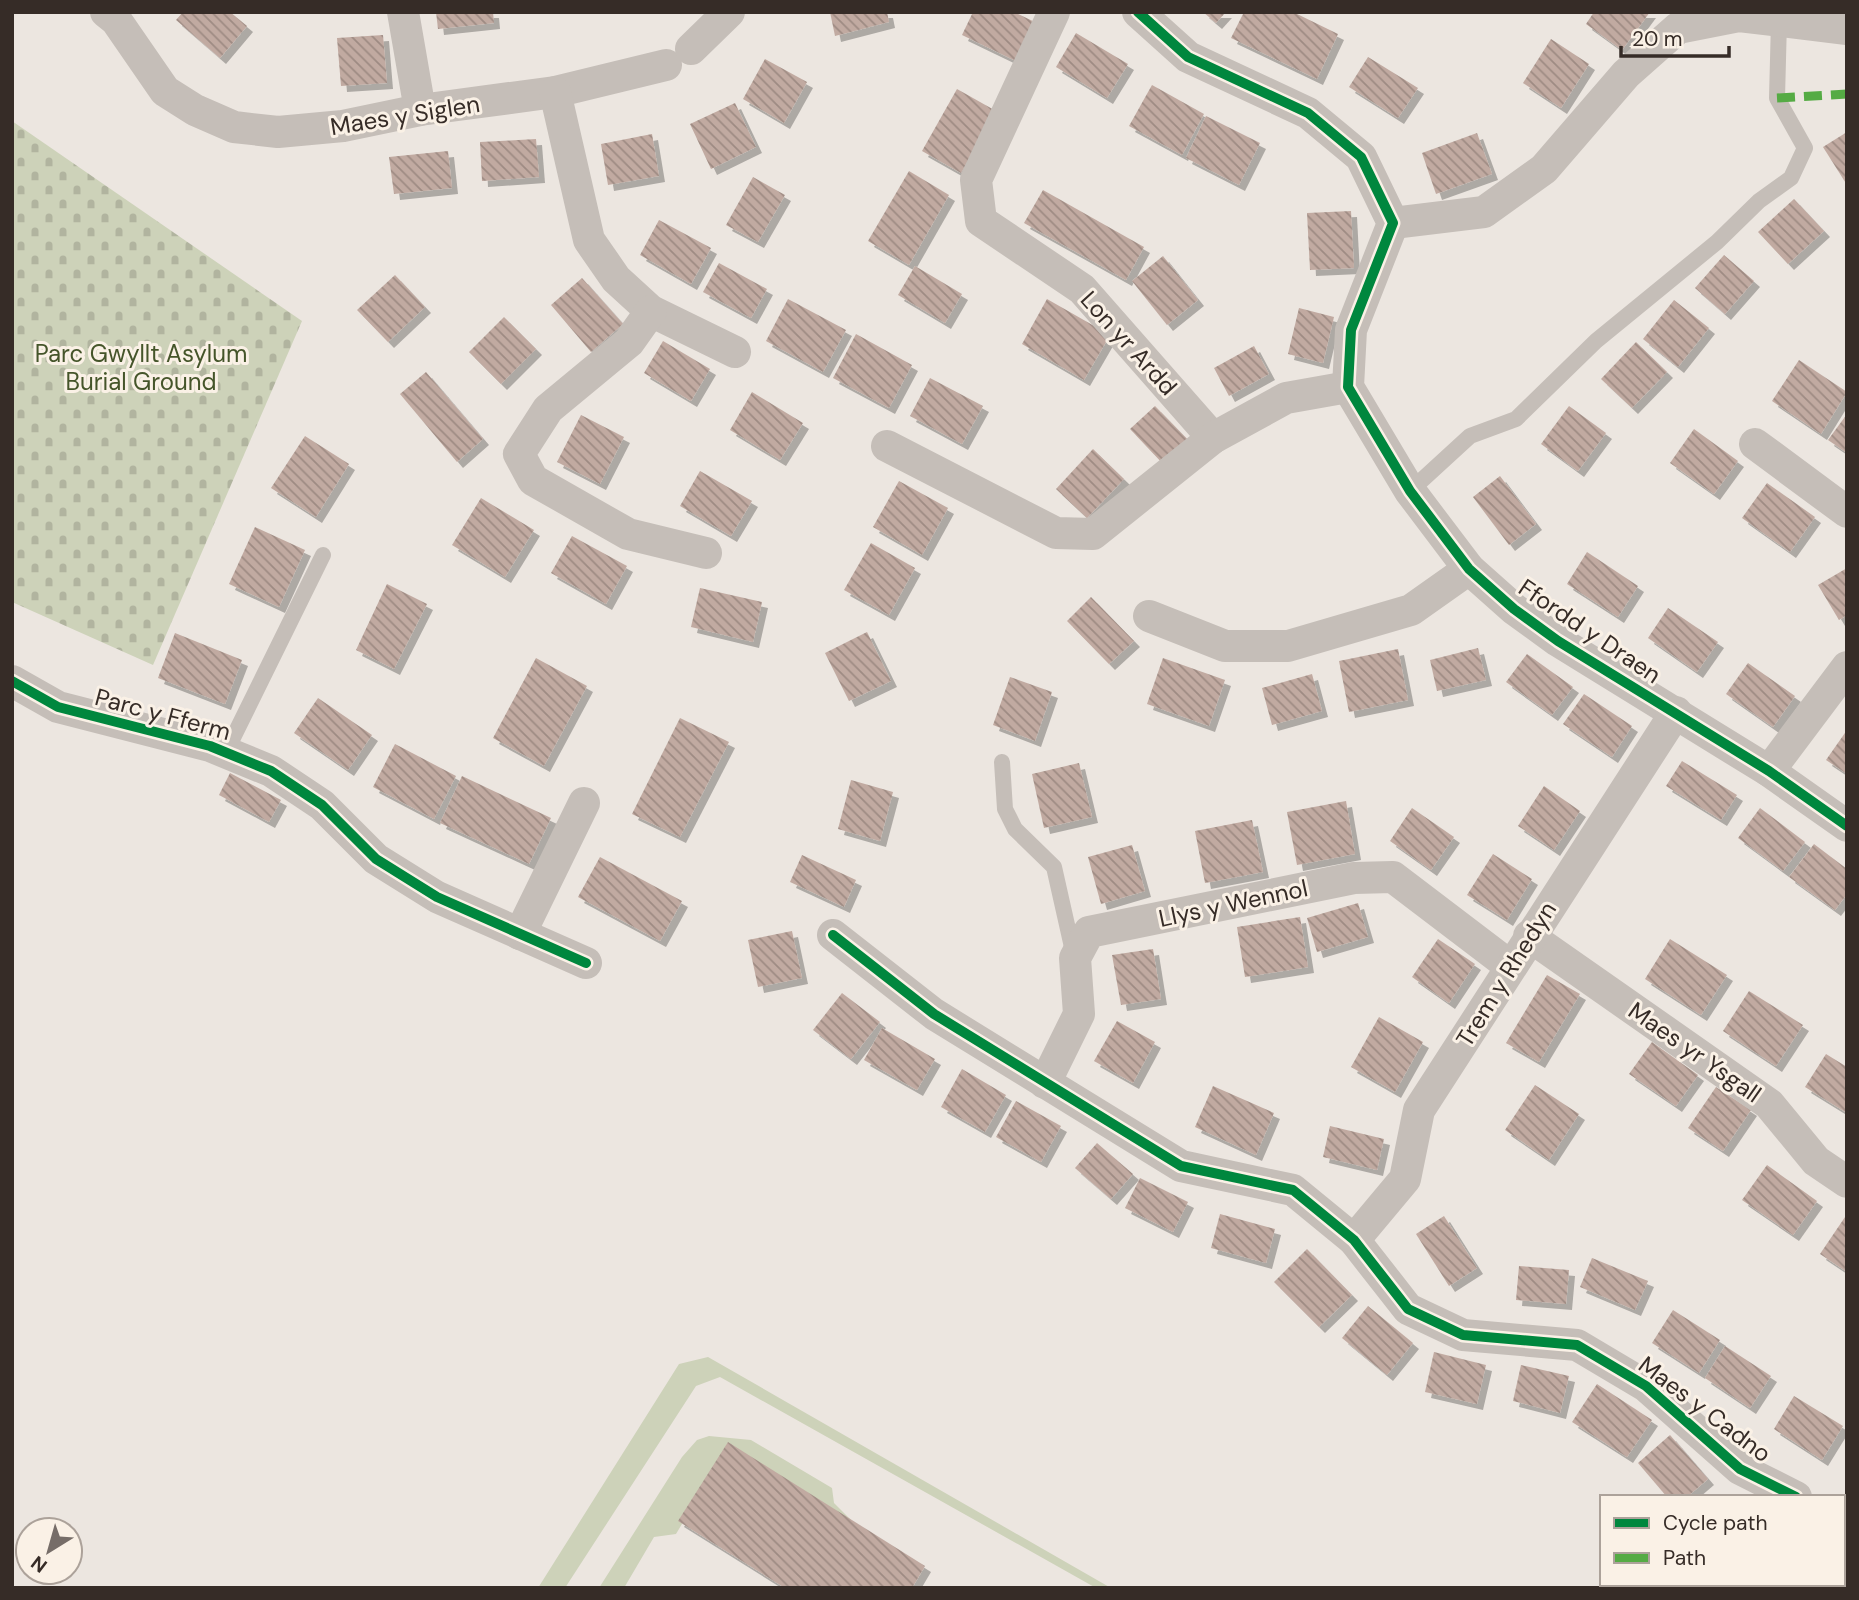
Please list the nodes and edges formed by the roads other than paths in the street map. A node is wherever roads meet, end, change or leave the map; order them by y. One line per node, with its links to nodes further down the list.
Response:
1 (106, 12): 9 (street, Maes y Siglen)
2 (403, 12): 9 (street)
3 (729, 12): 8 (street, Maes y Siglen)
4 (1055, 12): 14 (street, Lon yr Ardd)
5 (1138, 12): 10 (street)
6 (1779, 21): 7 (street); 10 (street); 17 (lane)
7 (1847, 29)
8 (555, 92): 9 (street, Maes y Siglen); 11 (street)
9 (420, 110)
10 (1393, 223): 13 (street)
11 (651, 312): 12 (street); 19 (street)
12 (735, 352)
13 (1348, 387): 14 (street); 17 (street, Ffordd y Draen)
14 (1213, 438): 16 (street)
15 (1755, 444): 18 (street)
16 (887, 446)
17 (1410, 491): 21 (street, Ffordd y Draen)
18 (1847, 512)
19 (706, 553)
20 (323, 555): 26 (lane)
21 (1469, 569): 22 (street); 25 (street, Ffordd y Draen)
22 (1149, 616)
23 (1847, 667): 28 (street)
24 (12, 681): 26 (street, Parc y Fferm)
25 (1676, 712): 28 (street, Ffordd y Draen); 33 (street, Trem y Rhedyn)
26 (226, 752): 31 (street, Parc y Fferm)
27 (1002, 762): 34 (lane)
28 (1769, 771): 30 (street, Ffordd y Draen)
29 (584, 803): 31 (street)
30 (1847, 825)
31 (520, 934): 35 (street, Parc y Fferm)
32 (833, 935): 37 (street, Maes y Cadno)
33 (1529, 936): 36 (street, Trem y Rhedyn); 38 (street, Maes yr Ysgall)
34 (1075, 958): 36 (street, Llys y Wennol); 37 (street)
35 (586, 963)
36 (1510, 966): 39 (street, Trem y Rhedyn)
37 (1045, 1083): 39 (street, Maes y Cadno)
38 (1847, 1182)
39 (1353, 1240): 40 (street, Maes y Cadno)
40 (1792, 1495)

